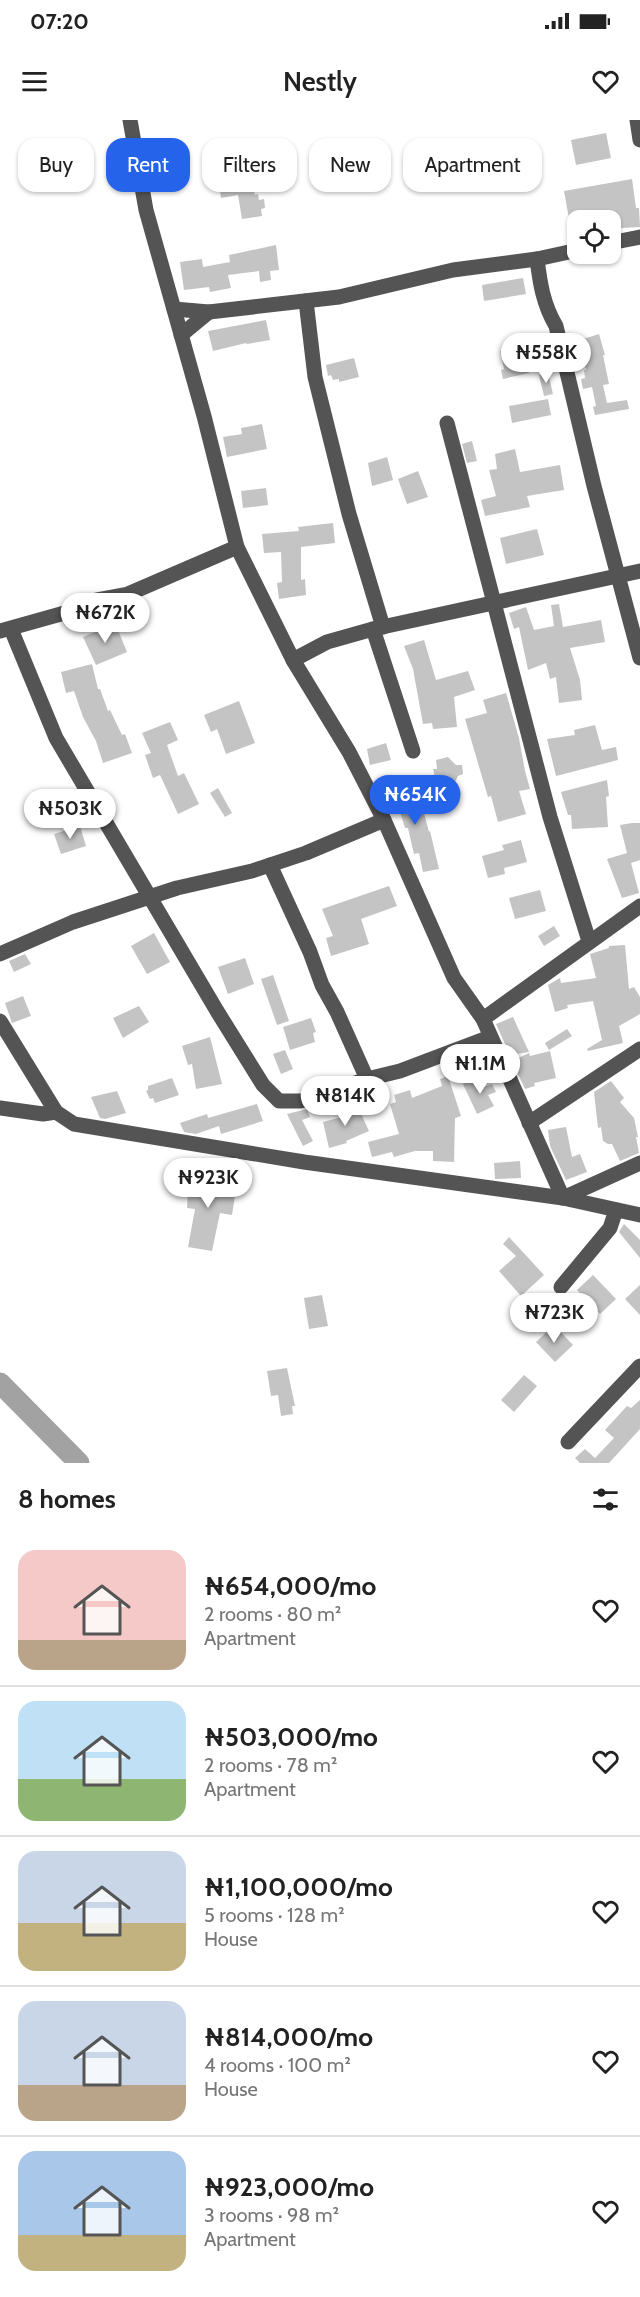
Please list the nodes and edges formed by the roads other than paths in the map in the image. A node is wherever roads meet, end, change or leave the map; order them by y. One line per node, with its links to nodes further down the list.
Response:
1 (130, 120): 9 (street)
2 (636, 120): 3 (street)
3 (640, 140)
4 (640, 237): 5 (street)
5 (621, 241)
6 (567, 252): 7 (street)
7 (537, 259): 8 (street); 15 (street)
8 (306, 301): 10 (street); 17 (street)
9 (174, 309): 10 (street); 11 (street)
10 (209, 312): 11 (street)
11 (181, 335): 13 (street)
12 (447, 423): 16 (street)
13 (237, 547): 18 (street); 20 (street)
14 (640, 571): 15 (street)
15 (617, 574): 16 (street); 19 (street)
16 (495, 602): 17 (street); 26 (street)
17 (378, 628): 20 (street); 21 (street)
18 (6, 630): 24 (street)
19 (640, 658)
20 (293, 660): 22 (street)
21 (413, 751)
22 (384, 820): 23 (street); 28 (street)
23 (270, 865): 24 (street); 32 (street)
24 (151, 897): 27 (street); 32 (street)
25 (640, 906): 26 (street)
26 (589, 941): 28 (street)
27 (0, 954)
28 (483, 1019): 30 (street)
29 (0, 1021): 34 (street)
30 (490, 1037): 32 (street); 35 (street)
31 (640, 1049): 35 (street)
32 (367, 1078)
33 (0, 1108): 34 (street)
34 (56, 1112): 37 (street)
35 (529, 1123): 37 (street)
36 (640, 1163): 37 (street)
37 (563, 1198): 38 (street)
38 (616, 1210): 39 (street); 40 (street)
39 (640, 1215)
40 (561, 1287)
41 (640, 1366): 42 (street)
42 (568, 1442)

